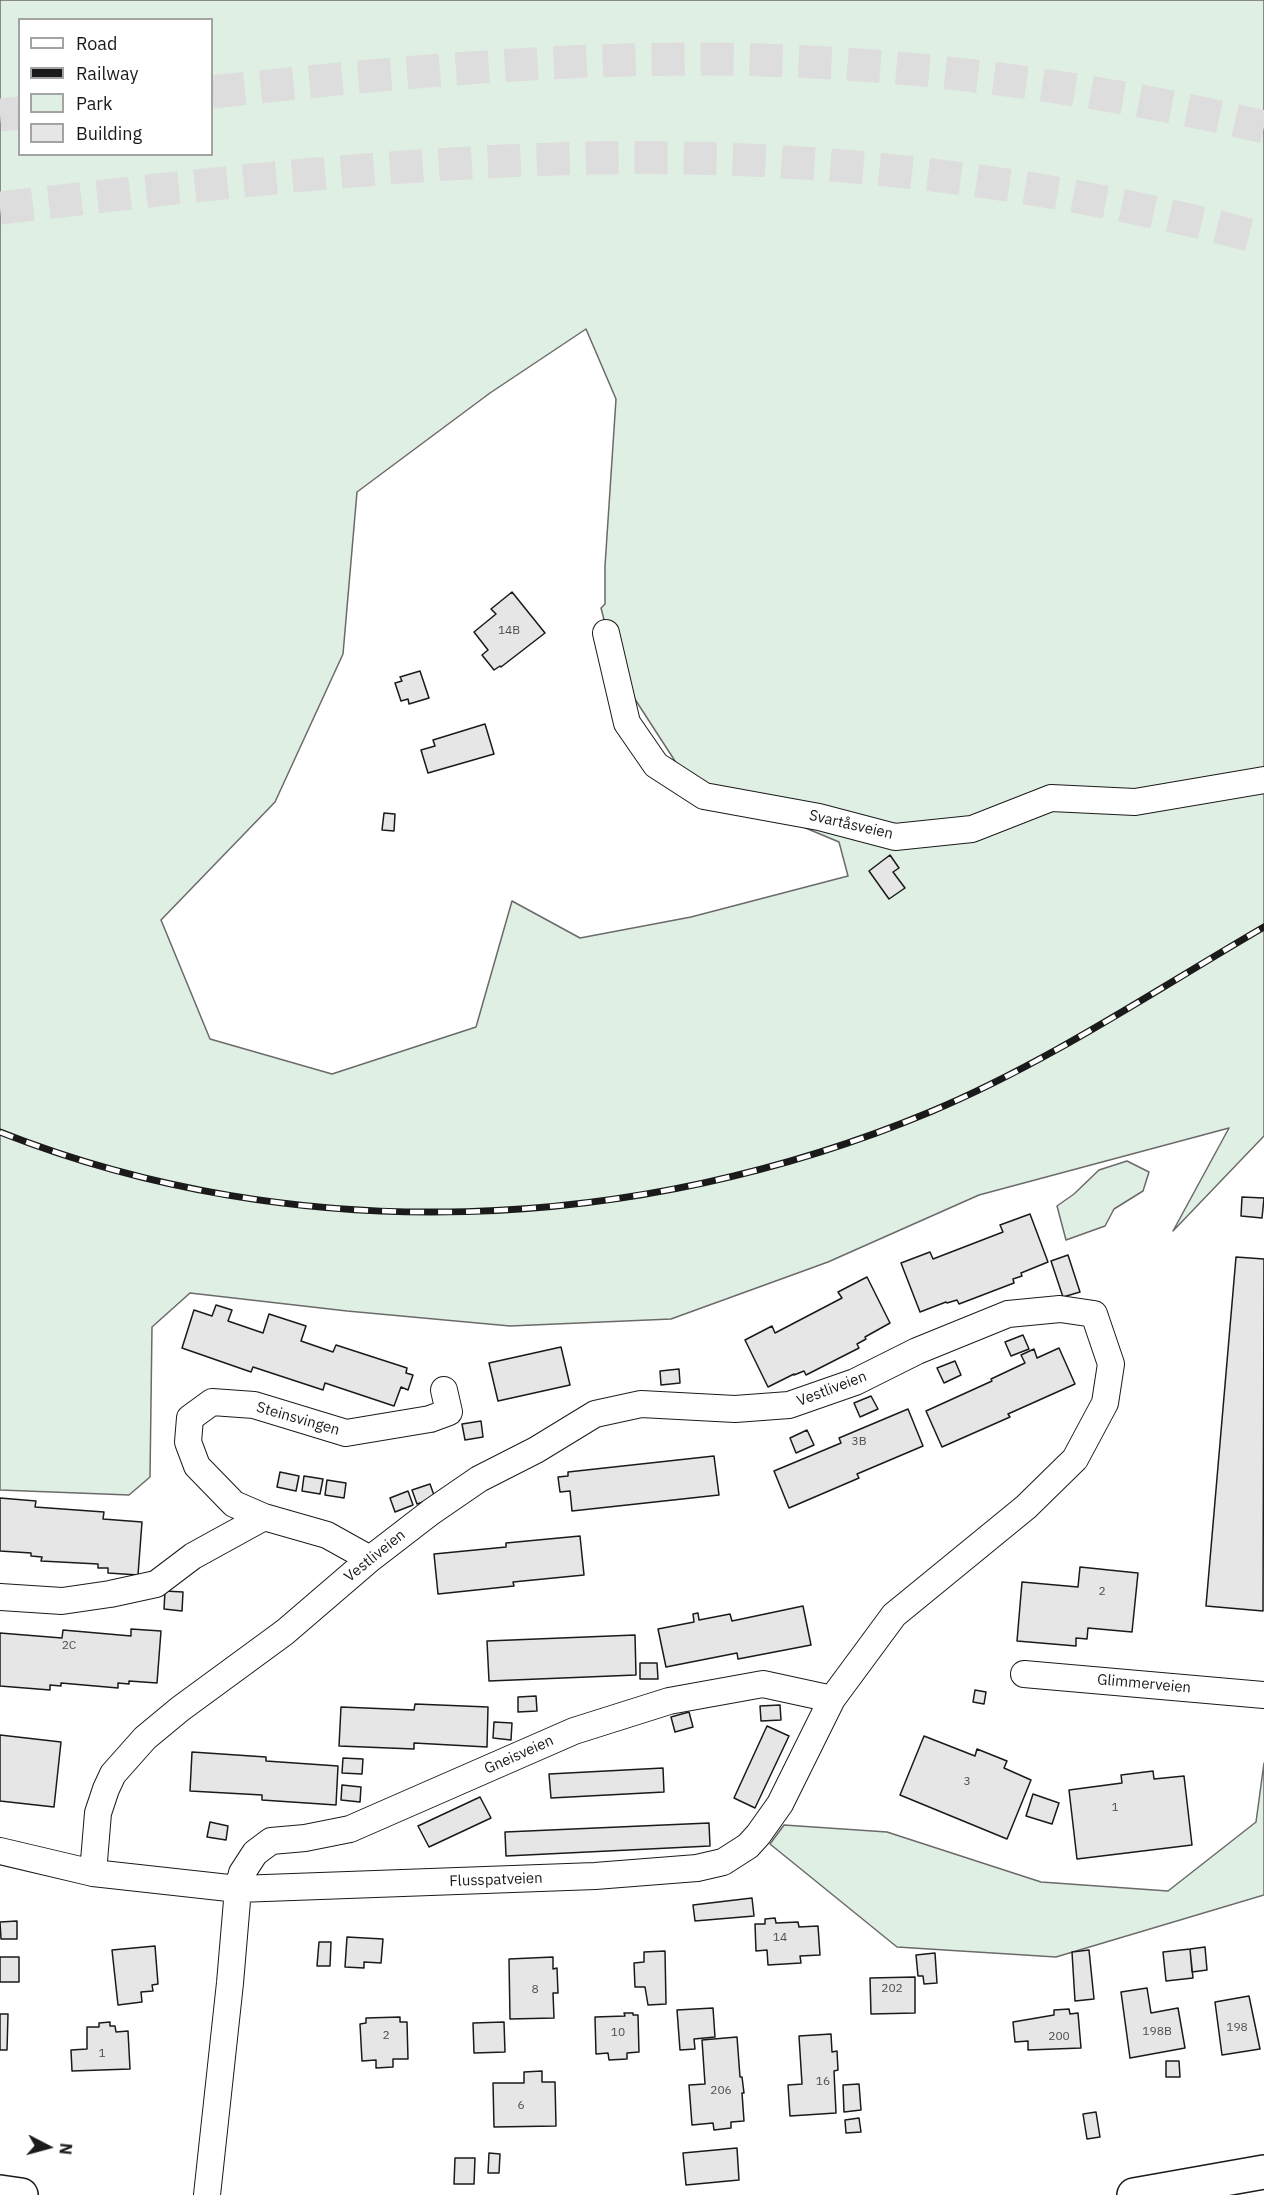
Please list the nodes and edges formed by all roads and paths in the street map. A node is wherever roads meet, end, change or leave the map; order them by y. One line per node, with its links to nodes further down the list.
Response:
1 (606, 633): 2 (street, Svartåsveien)
2 (1264, 780)
3 (444, 1390): 4 (street, Steinsvingen)
4 (264, 1517): 5 (street, Steinsvingen); 6 (street)
5 (370, 1559): 9 (street, Vestliveien); 12 (street, Vestliveien)
6 (0, 1597)
7 (1024, 1674): 8 (street, Glimmerveien)
8 (1264, 1695)
9 (832, 1699): 10 (street, Vestliveien); 13 (street, Gneisveien)
10 (748, 1846): 13 (street, Flusspatveien)
11 (0, 1851): 12 (street, Flusspatveien)
12 (93, 1874): 13 (street, Flusspatveien)
13 (238, 1889): 17 (street)
14 (1264, 2172): 18 (main road)
15 (0, 2192): 16 (main road)
16 (21, 2195)
17 (207, 2195)
18 (1134, 2195)

